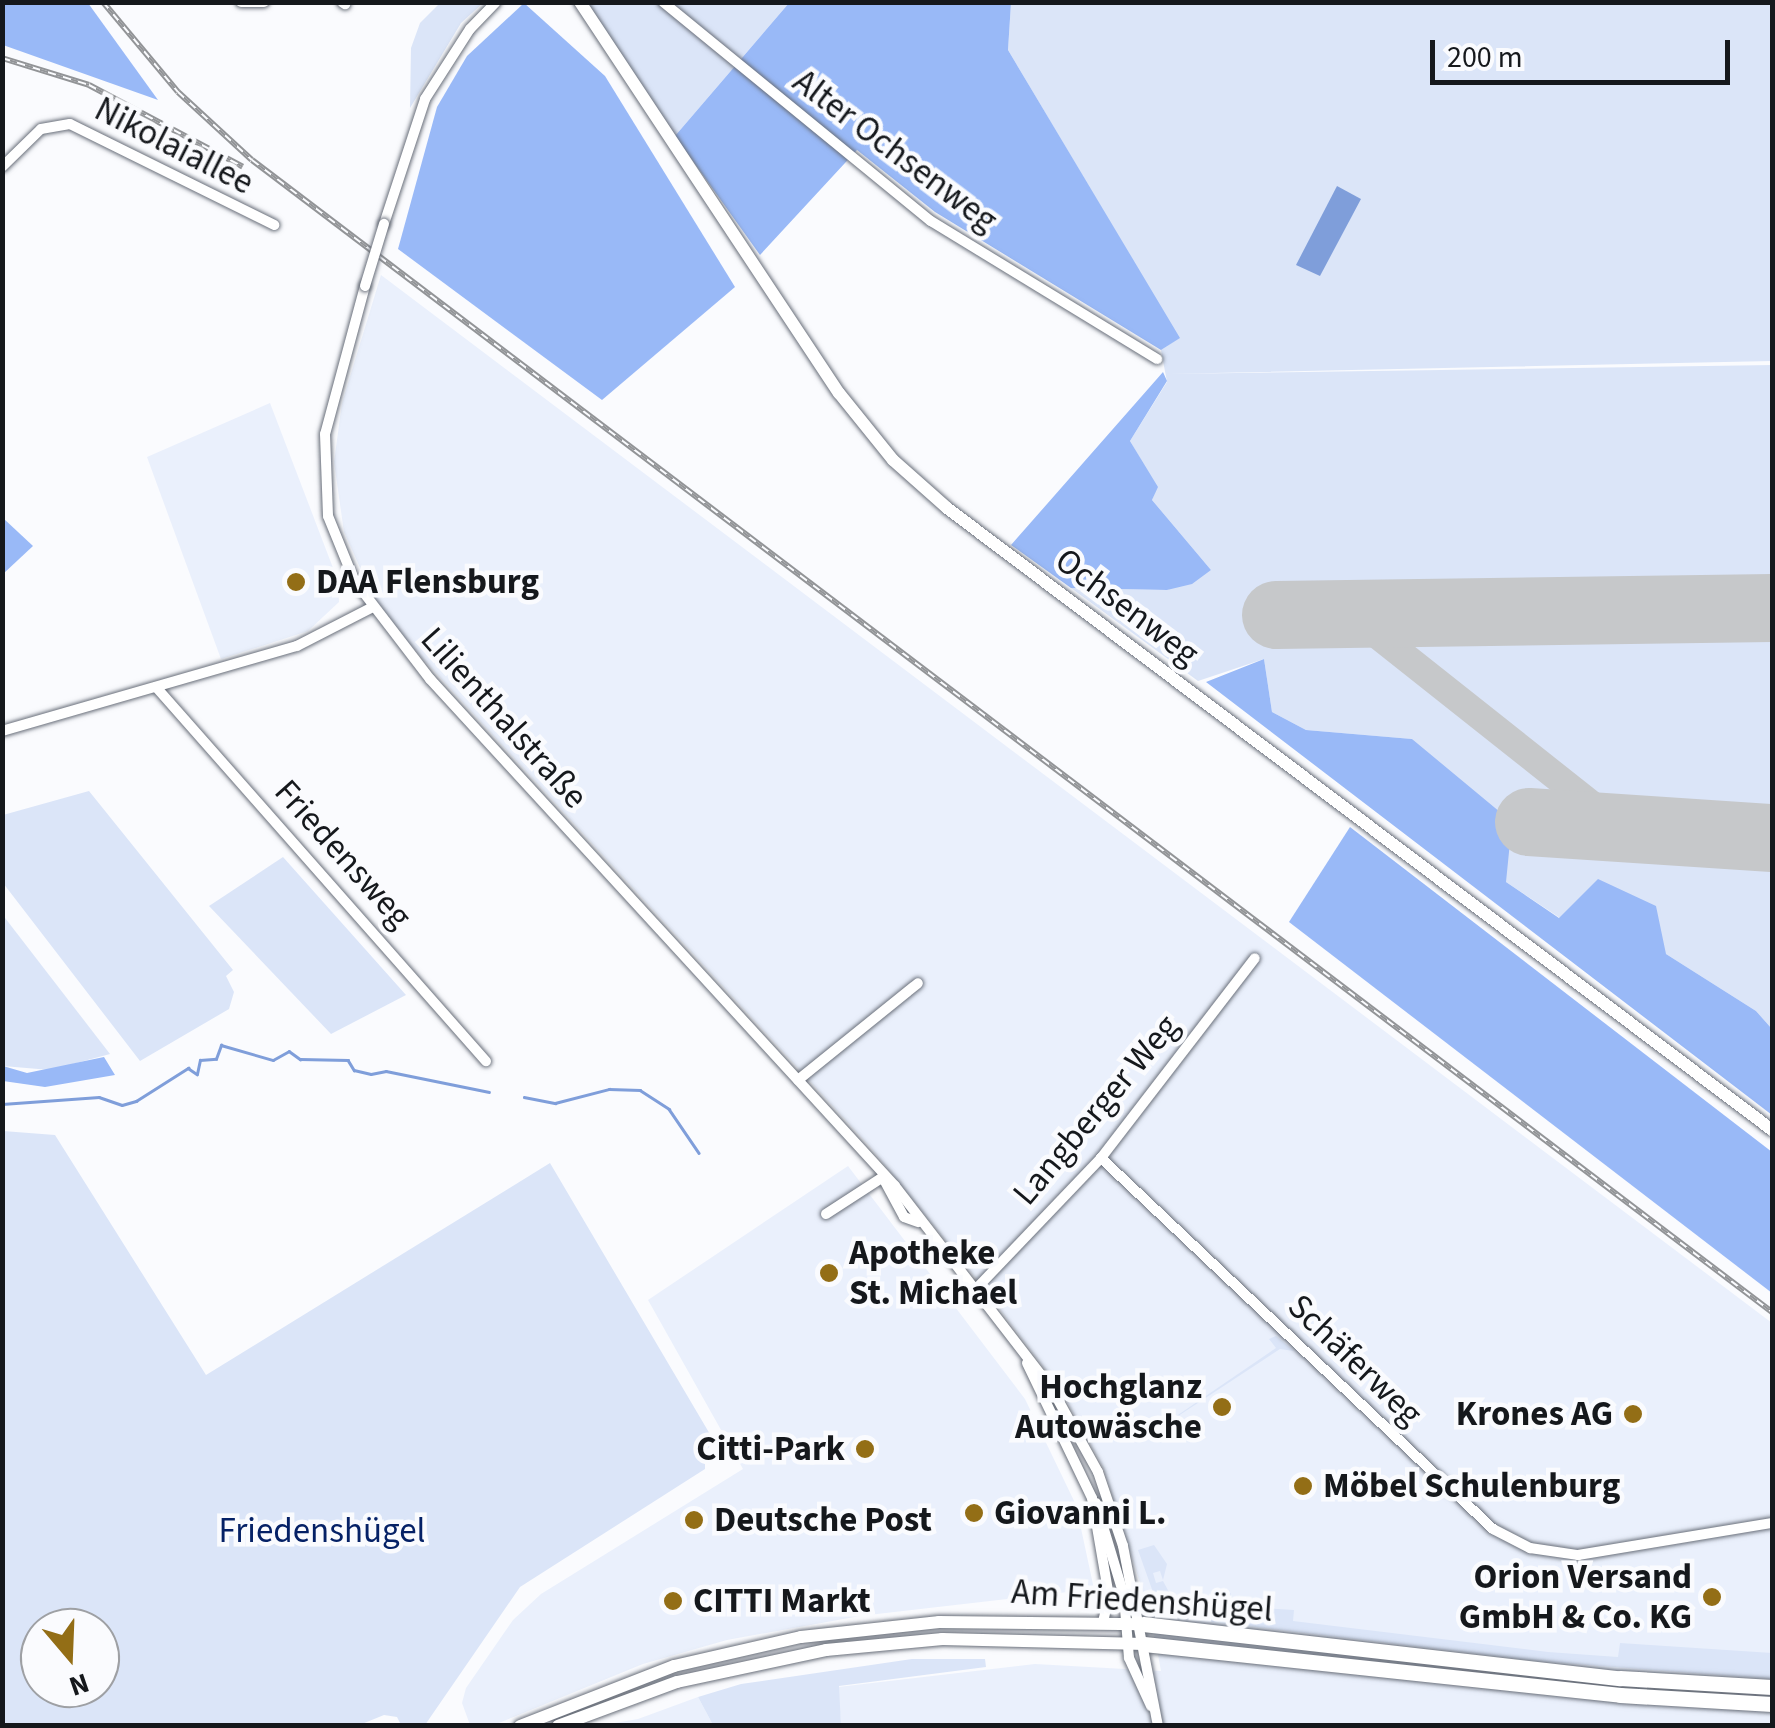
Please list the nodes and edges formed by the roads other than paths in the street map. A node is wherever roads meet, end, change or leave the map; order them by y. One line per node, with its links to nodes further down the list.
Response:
1 (241, 2): 2 (street)
2 (264, 2)
3 (496, 2): 9 (street, Lilienthalstraße, bridge)
4 (580, 2): 16 (main road, Ochsenweg)
5 (663, 2): 8 (street, Alter Ochsenweg)
6 (2, 167): 7 (street, Nikolaiallee)
7 (274, 224)
8 (1156, 359)
9 (371, 608): 10 (street); 15 (street, Lilienthalstraße)
10 (156, 687): 11 (street); 14 (street, Friedensweg)
11 (2, 731)
12 (1254, 958): 17 (street, Langberger Weg)
13 (918, 982): 15 (street)
14 (486, 1060)
15 (798, 1080): 18 (street, Lilienthalstraße)
16 (1772, 1130)
17 (1100, 1158): 20 (street, Langberger Weg); 23 (street, Schäferweg)
18 (883, 1177): 19 (street); 20 (street, Lilienthalstraße)
19 (826, 1214)
20 (973, 1292): 21 (street, Lilienthalstraße)
21 (1026, 1362): 22 (street, Lilienthalstraße); 25 (street, Lilienthalstraße)
22 (1092, 1498): 24 (street, Lilienthalstraße); 25 (street, Lilienthalstraße)
23 (1772, 1523)
24 (1103, 1622): 25 (main road, Am Friedenshügel); 29 (main road, Am Friedenshügel)
25 (1135, 1624): 26 (street); 27 (highway, Am Friedenshügel)
26 (1136, 1643): 28 (highway, Am Friedenshügel); 30 (main road, Am Friedenshügel); 31 (street)
27 (1772, 1687)
28 (1772, 1704)
29 (520, 1726)
30 (558, 1726)
31 (1158, 1726)

